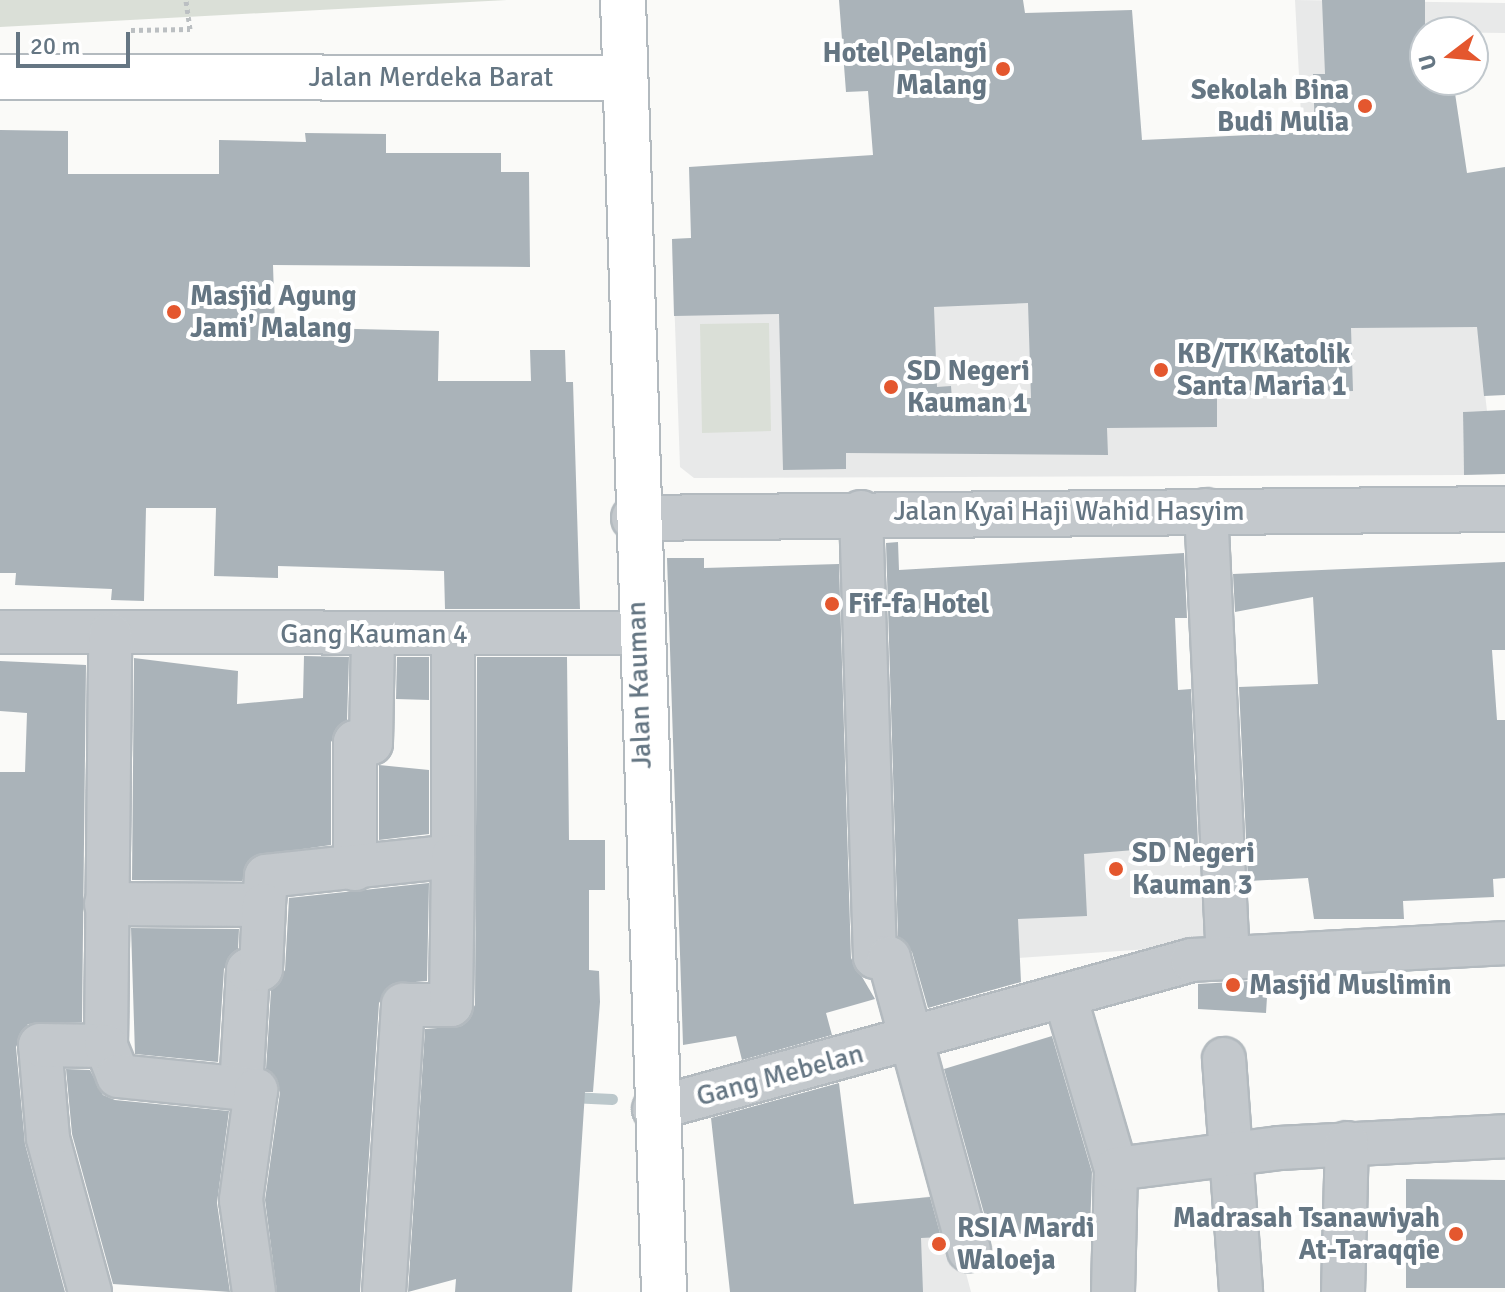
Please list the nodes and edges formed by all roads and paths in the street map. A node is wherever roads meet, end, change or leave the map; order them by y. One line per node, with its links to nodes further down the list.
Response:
1 (186, 0): 3 (path)
2 (623, 0): 5 (main road, Jalan Kauman)
3 (131, 30)
4 (0, 77): 5 (main road, Jalan Merdeka Barat)
5 (623, 78): 9 (main road, Jalan Kauman)
6 (1505, 509): 7 (street, Jalan Kyai Haji Wahid Hasyim)
7 (1206, 510): 8 (street, Jalan Kyai Haji Wahid Hasyim); 20 (street)
8 (861, 512): 9 (street, Jalan Kyai Haji Wahid Hasyim); 22 (street)
9 (634, 518): 11 (main road, Jalan Kauman)
10 (0, 632): 12 (street, Gang Kauman 4)
11 (638, 633): 14 (street, Gang Kauman 4); 26 (main road, Jalan Kauman)
12 (110, 634): 13 (street, Gang Kauman 4); 17 (street)
13 (373, 635): 14 (street, Gang Kauman 4); 16 (street)
14 (453, 635): 15 (street)
15 (453, 856): 16 (street); 34 (street)
16 (355, 869): 18 (street)
17 (106, 904): 18 (street); 23 (street)
18 (264, 905): 25 (street)
19 (1505, 943): 20 (street, Gang Mebelan)
20 (1228, 958): 21 (street, Gang Mebelan)
21 (1065, 996): 22 (street, Gang Mebelan); 30 (street)
22 (907, 1041): 26 (street, Gang Mebelan); 31 (street)
23 (111, 1056): 25 (street); 32 (street)
24 (1224, 1059): 29 (street)
25 (241, 1082): 33 (street)
26 (654, 1109): 35 (main road, Jalan Kauman)
27 (1505, 1136): 28 (street)
28 (1347, 1143): 29 (street); 38 (street)
29 (1233, 1153): 30 (street); 37 (street)
30 (1116, 1169): 36 (street)
31 (969, 1250)
32 (90, 1292)
33 (254, 1292)
34 (384, 1292)
35 (664, 1292)
36 (1113, 1292)
37 (1241, 1292)
38 (1343, 1292)

